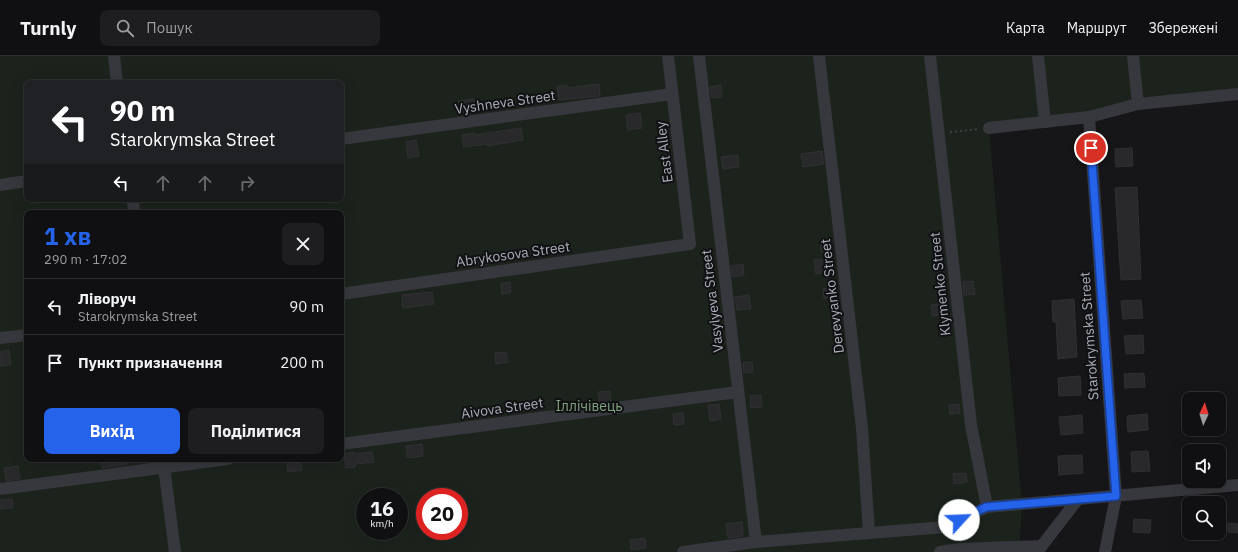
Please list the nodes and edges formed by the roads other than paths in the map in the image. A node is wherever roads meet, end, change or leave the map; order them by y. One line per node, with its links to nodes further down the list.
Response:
1 (114, 56): 8 (street)
2 (668, 56): 9 (street, East Alley)
3 (699, 56): 22 (street, Vasylyeva Street)
4 (819, 56): 31 (street, Derevyanko Street)
5 (930, 56): 30 (street, Klymenko Street)
6 (1038, 56): 13 (street)
7 (1133, 56): 11 (street)
8 (117, 80)
9 (672, 94): 15 (street, Vyshneva Street); 18 (street, East Alley)
10 (1238, 94): 11 (street)
11 (1138, 104): 12 (street)
12 (1089, 117): 13 (street); 28 (street, Starokrymska Street)
13 (1045, 122): 14 (street)
14 (989, 128)
15 (344, 139)
16 (24, 181): 17 (street)
17 (0, 185)
18 (690, 244): 19 (street, Abrykosova Street)
19 (344, 294)
20 (24, 335): 21 (street)
21 (0, 338)
22 (738, 392): 23 (street, Aivova Street); 32 (street, Vasylyeva Street)
23 (344, 444)
24 (179, 462): 25 (street)
25 (163, 463): 27 (street); 34 (street)
26 (1238, 485): 28 (street)
27 (0, 489)
28 (1116, 496): 29 (street); 37 (street, Starokrymska Street)
29 (1078, 500): 30 (street); 33 (street)
30 (986, 507): 31 (street)
31 (869, 533): 32 (street)
32 (756, 542): 35 (street)
33 (1040, 549): 36 (street)
34 (175, 552)
35 (683, 552)
36 (940, 552)
37 (1105, 552)

